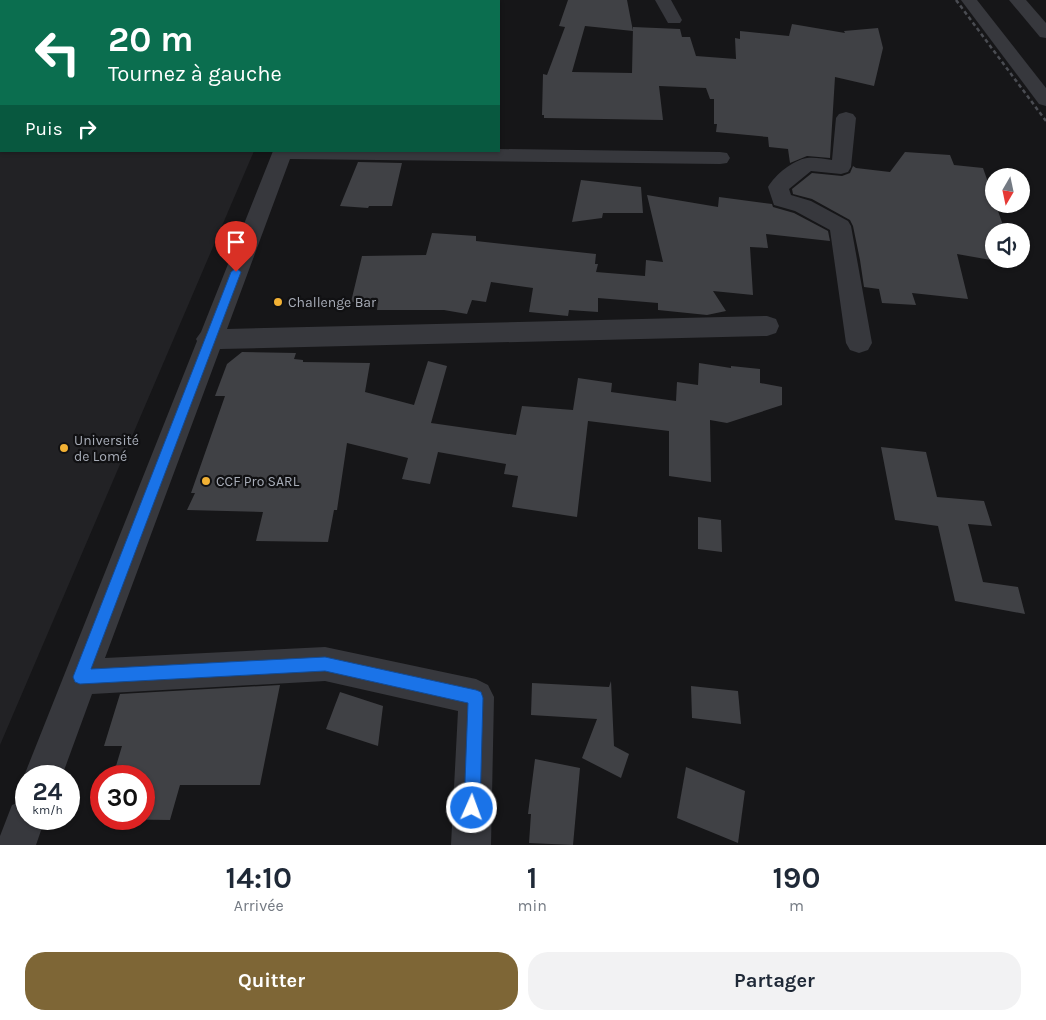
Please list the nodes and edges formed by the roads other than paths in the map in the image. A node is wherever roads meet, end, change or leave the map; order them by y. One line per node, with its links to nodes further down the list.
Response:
1 (663, 0): 4 (street)
2 (969, 0): 6 (street)
3 (1017, 0): 5 (street)
4 (674, 20)
5 (1046, 33)
6 (1046, 100)
7 (846, 118): 12 (street)
8 (283, 152): 9 (street); 11 (street)
9 (720, 158)
10 (767, 326): 11 (street)
11 (209, 339): 13 (street)
12 (858, 343)
13 (80, 677): 14 (street); 17 (street)
14 (47, 765)
15 (22, 830): 16 (street)
16 (16, 845)
17 (471, 845)

